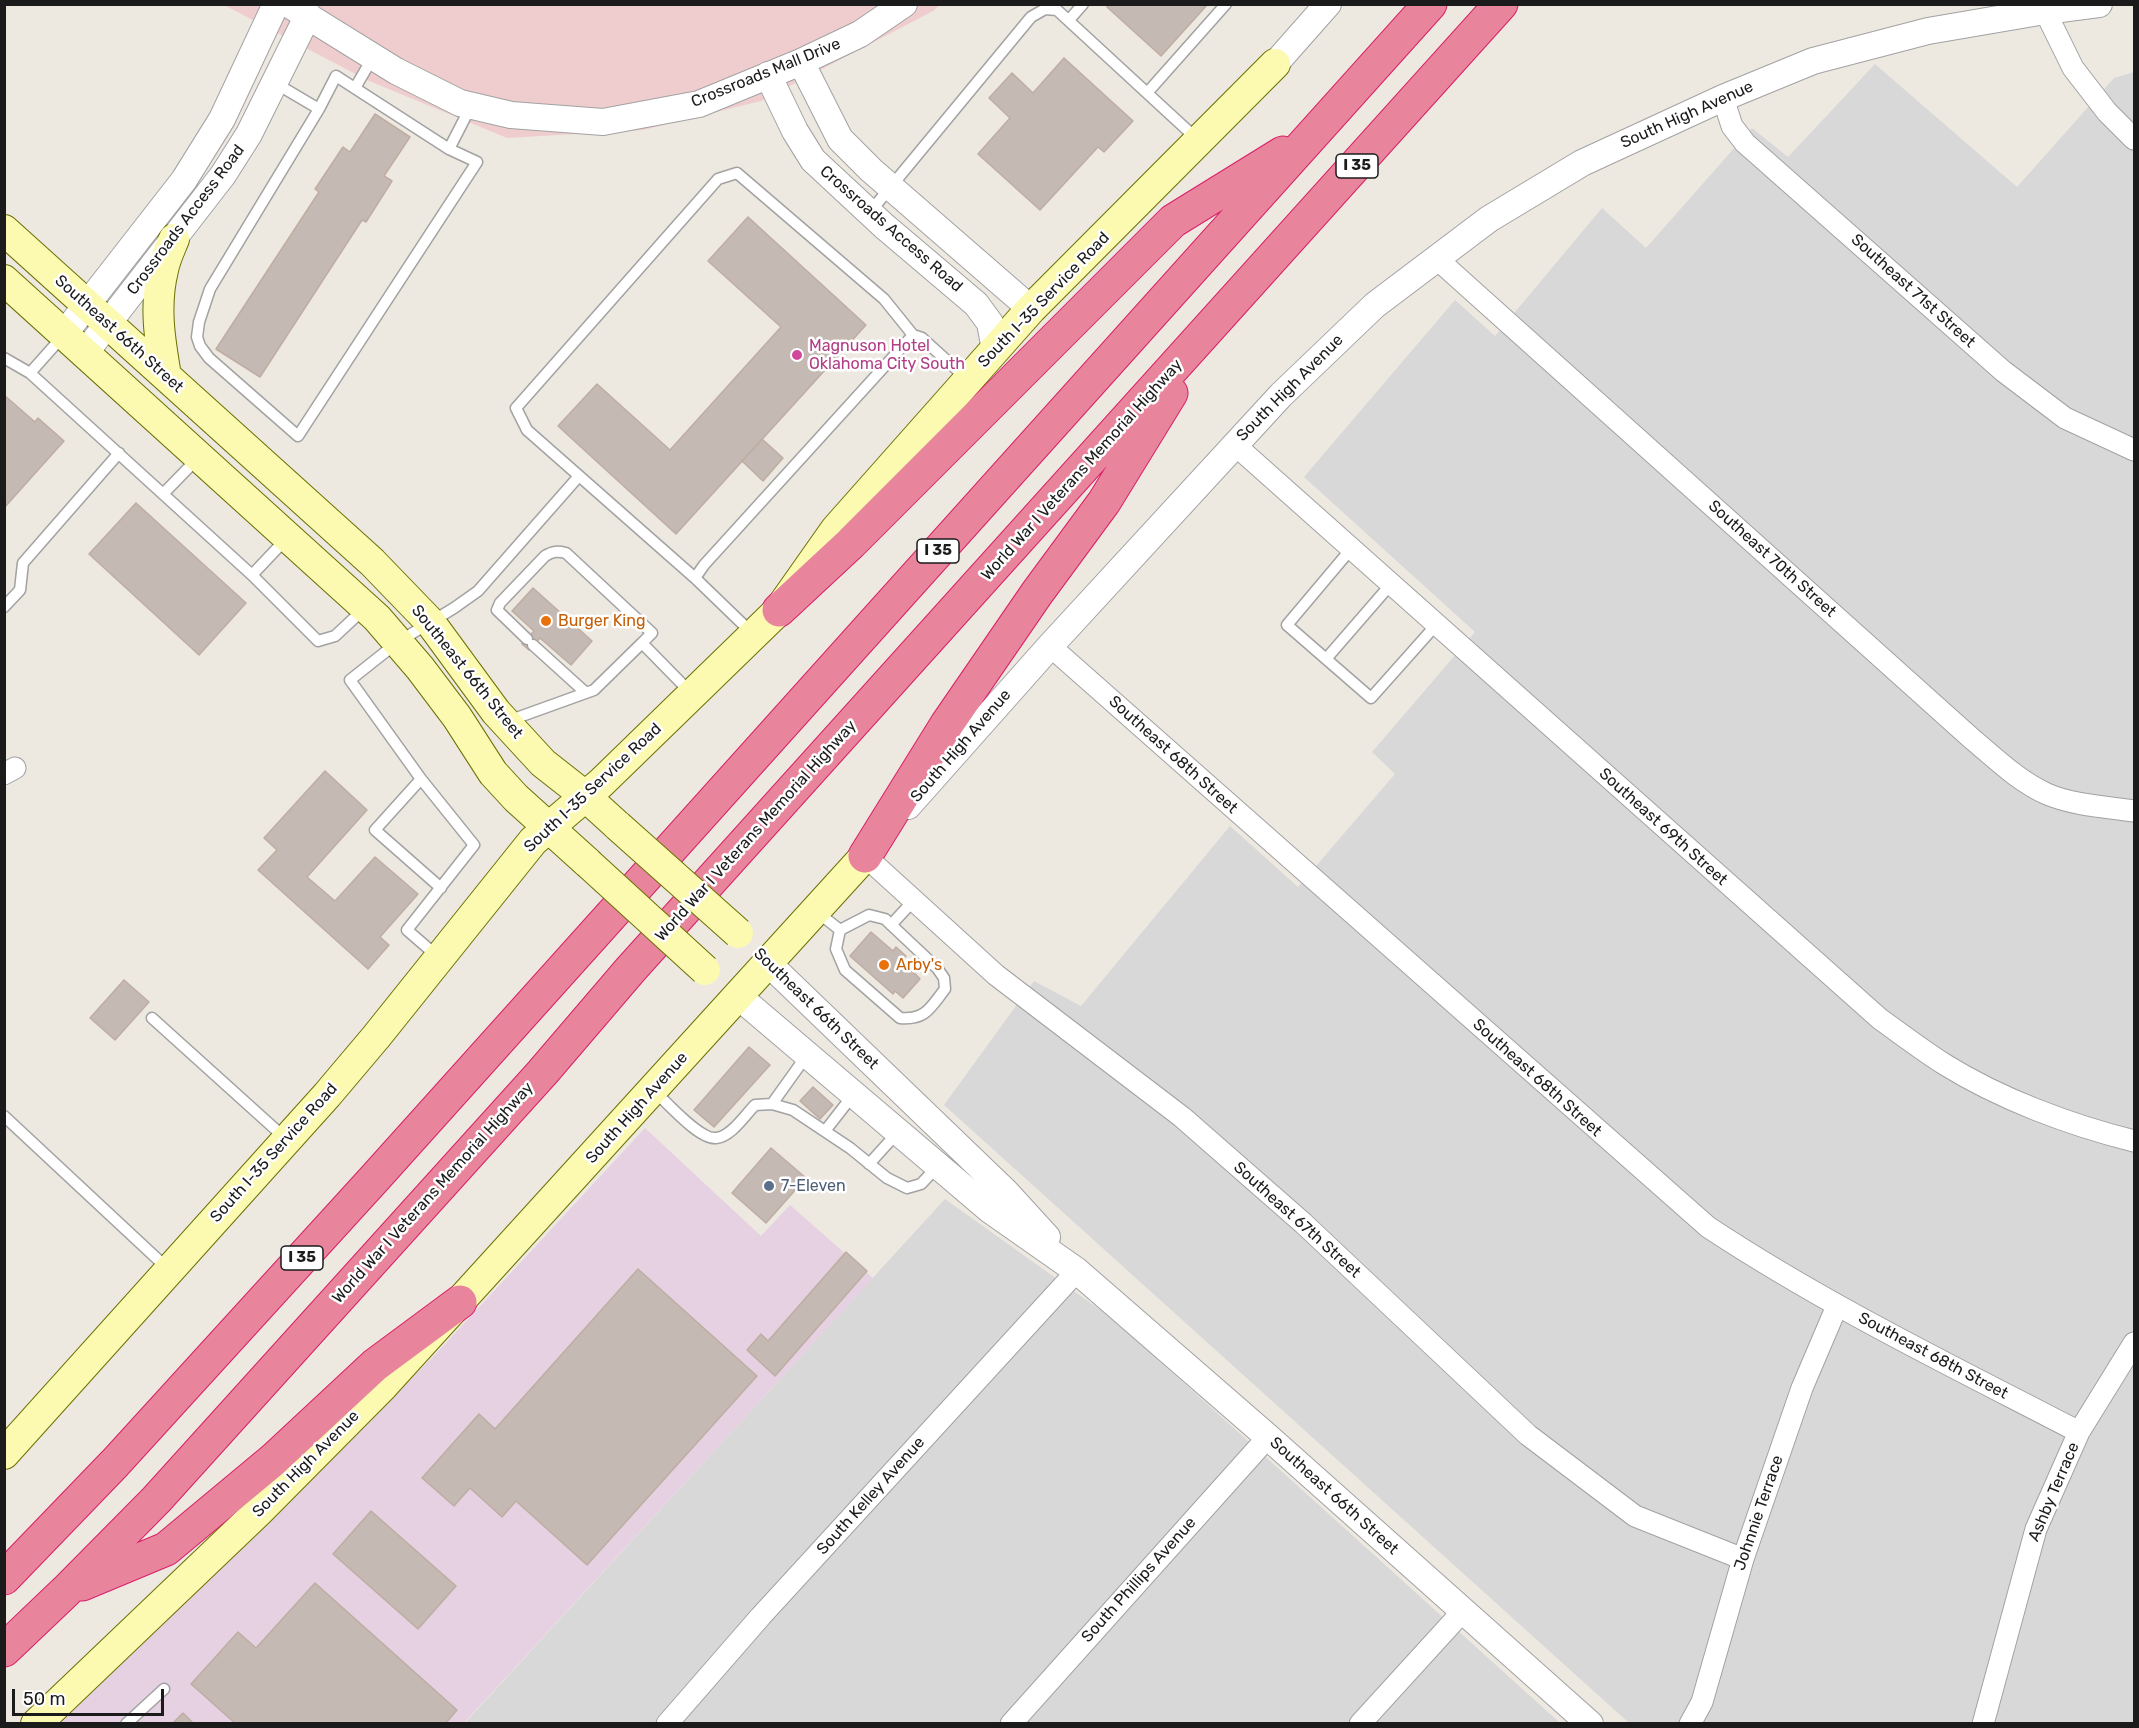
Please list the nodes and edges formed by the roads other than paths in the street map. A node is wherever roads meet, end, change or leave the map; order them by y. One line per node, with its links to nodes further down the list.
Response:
1 (276, 4): 33 (street, Crossroads Access Road)
2 (904, 4): 13 (street, Crossroads Mall Drive)
3 (1083, 4): 11 (lane)
4 (1226, 4): 18 (lane)
5 (1328, 4): 14 (street)
6 (1430, 4): 22 (highway, I 35)
7 (1501, 4): 34 (highway, World War I Veterans Memorial Highway / I 35)
8 (2099, 4): 10 (street, South High Avenue)
9 (298, 10): 12 (street, Crossroads Mall Drive); 16 (street, Crossroads Access Road)
10 (2045, 11): 19 (street, South High Avenue); 23 (street)
11 (1069, 20): 18 (lane); 26 (lane)
12 (373, 57): 17 (lane); 20 (street, Crossroads Mall Drive)
13 (801, 62): 15 (street, Crossroads Mall Drive); 26 (street, Crossroads Access Road)
14 (1275, 64): 24 (main road, South I-35 Service Road)
15 (768, 75): 20 (street, Crossroads Mall Drive); 27 (street, Crossroads Access Road)
16 (274, 83): 21 (lane); 29 (street, Crossroads Access Road)
17 (355, 88): 21 (lane); 25 (lane)
18 (1147, 93): 24 (lane)
19 (1723, 98): 30 (street, South High Avenue); 43 (street, Southeast 71st Street)
20 (471, 106): 25 (lane)
21 (319, 109): 25 (lane)
22 (1316, 133): 55 (highway); 100 (highway, I 35)
23 (2134, 139)
24 (1198, 141): 32 (main road, South I-35 Service Road)
25 (449, 149)
26 (891, 188): 27 (lane); 32 (street, Crossroads Access Road)
27 (870, 213): 37 (street, Crossroads Access Road)
28 (4, 230): 33 (main road, Southeast 66th Street)
29 (174, 239): 33 (street, Crossroads Access Road); 40 (main road)
30 (1436, 258): 42 (street, South High Avenue); 68 (street, Southeast 70th Street)
31 (4, 280): 36 (main road, Southeast 66th Street)
32 (1031, 309): 37 (main road, South I-35 Service Road)
33 (98, 314): 36 (street, Crossroads Access Road); 40 (main road, Southeast 66th Street)
34 (1212, 327): 70 (highway); 101 (highway, World War I Veterans Memorial Highway / I 35)
35 (913, 335): 41 (lane); 46 (lane); 51 (lane)
36 (75, 343): 39 (lane); 45 (main road, Southeast 66th Street)
37 (995, 350): 41 (main road, South I-35 Service Road)
38 (4, 358): 39 (lane)
39 (30, 373): 44 (lane)
40 (166, 376): 56 (main road, Southeast 66th Street)
41 (968, 380): 55 (main road, South I-35 Service Road)
42 (1234, 444): 49 (street, Southeast 69th Street); 61 (street, South High Avenue)
43 (2134, 450)
44 (119, 453): 47 (lane); 53 (lane)
45 (200, 456): 47 (lane); 48 (main road, Southeast 66th Street)
46 (579, 476): 51 (lane); 56 (lane)
47 (164, 494): 50 (lane)
48 (288, 536): 50 (lane); 54 (main road, Southeast 66th Street)
49 (1351, 549): 52 (street, Southeast 69th Street); 62 (lane)
50 (252, 575): 54 (lane)
51 (695, 578): 58 (lane)
52 (1390, 584): 57 (street, Southeast 69th Street); 62 (lane)
53 (4, 607)
54 (366, 608): 59 (main road, Southeast 66th Street)
55 (779, 609): 58 (main road, South I-35 Service Road)
56 (430, 622): 59 (lane); 65 (main road, Southeast 66th Street)
57 (1436, 625): 62 (lane); 88 (street, Southeast 69th Street)
58 (754, 634): 64 (main road, South I-35 Service Road)
59 (398, 642): 66 (lane); 69 (main road, Southeast 66th Street)
60 (642, 643): 63 (lane); 63 (lane); 64 (lane)
61 (1050, 646): 70 (street, South High Avenue); 94 (street, Southeast 68th Street)
62 (1326, 659)
63 (586, 693): 65 (lane)
64 (692, 694): 67 (main road, South I-35 Service Road)
65 (506, 722): 67 (main road, Southeast 66th Street)
66 (421, 778): 71 (lane); 71 (lane)
67 (585, 796): 69 (main road, South I-35 Service Road); 77 (main road, Southeast 66th Street, bridge)
68 (2134, 811)
69 (548, 828): 76 (main road, South I-35 Service Road); 78 (main road, Southeast 66th Street, bridge)
70 (865, 856): 72 (street, Southeast 67th Street); 73 (main road, South High Avenue)
71 (441, 888): 76 (lane)
72 (914, 900): 74 (lane); 99 (street, Southeast 67th Street)
73 (816, 911): 75 (lane); 77 (main road, South High Avenue)
74 (891, 924): 75 (lane); 75 (lane)
75 (840, 930)
76 (440, 958): 87 (main road, South I-35 Service Road)
77 (768, 963): 78 (main road, South High Avenue); 92 (street, Southeast 66th Street)
78 (738, 996): 80 (street, Southeast 66th Street); 81 (main road, South High Avenue)
79 (152, 1018): 87 (lane)
80 (807, 1055): 82 (street, Southeast 66th Street); 83 (lane)
81 (653, 1089): 83 (lane); 93 (main road, South High Avenue)
82 (853, 1094): 85 (lane); 86 (street, Southeast 66th Street)
83 (772, 1104): 85 (lane)
84 (4, 1116): 91 (lane)
85 (825, 1131): 89 (lane)
86 (898, 1132): 89 (lane); 90 (street, Southeast 66th Street)
87 (287, 1140): 91 (main road, South I-35 Service Road)
88 (2134, 1141)
89 (869, 1164): 90 (lane)
90 (938, 1166): 92 (street, Southeast 66th Street)
91 (170, 1270): 98 (main road, South I-35 Service Road)
92 (1077, 1271): 97 (street, Southeast 66th Street); 107 (street, South Kelley Avenue)
93 (460, 1302): 101 (highway); 105 (main road, South High Avenue)
94 (1837, 1306): 96 (street, Southeast 68th Street); 99 (street, Johnnie Terrace)
95 (2134, 1343): 96 (street, Ashby Terrace)
96 (2079, 1432): 112 (street, Ashby Terrace)
97 (1268, 1437): 102 (street, Southeast 66th Street); 108 (street, South Phillips Avenue)
98 (4, 1454)
99 (1743, 1559): 111 (street, Johnnie Terrace)
100 (4, 1578)
101 (66, 1591): 103 (highway, World War I Veterans Memorial Highway / I 35)
102 (1463, 1611): 109 (street); 110 (street, Southeast 66th Street)
103 (4, 1650)
104 (164, 1689): 106 (lane)
105 (36, 1724)
106 (126, 1724)
107 (667, 1724)
108 (1011, 1724)
109 (1360, 1724)
110 (1590, 1724)
111 (1690, 1724)
112 (1983, 1724)

